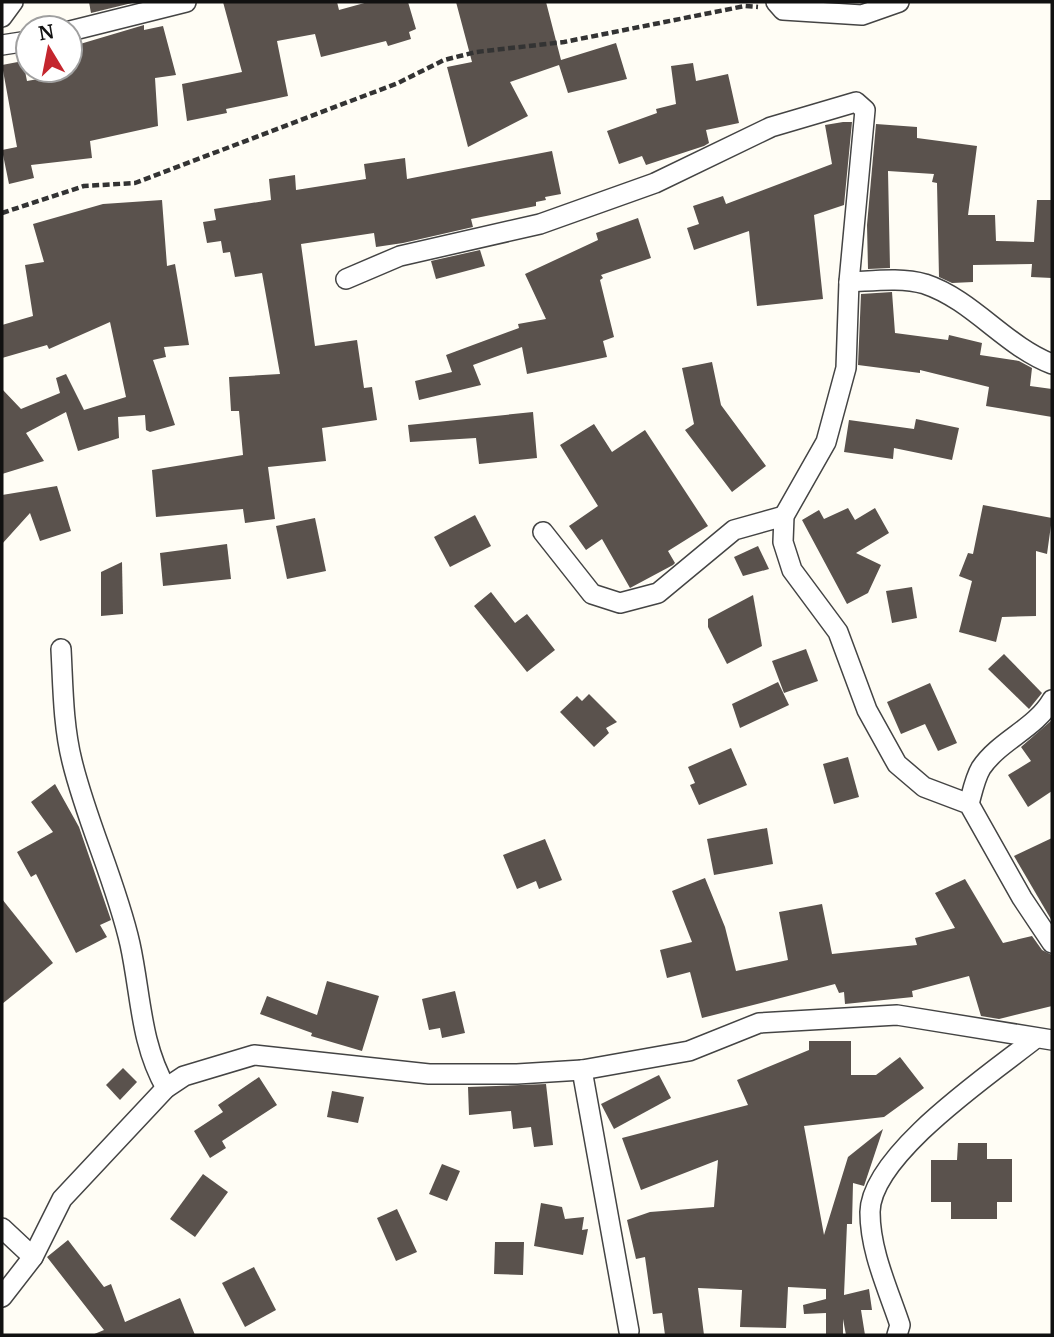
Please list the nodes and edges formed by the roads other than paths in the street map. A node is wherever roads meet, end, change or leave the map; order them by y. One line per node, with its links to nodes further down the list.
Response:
1 (13, 2): 5 (street)
2 (186, 2): 6 (street)
3 (899, 2): 4 (street)
4 (780, 6)
5 (2, 17)
6 (84, 28)
7 (346, 279): 8 (street)
8 (849, 282): 9 (street); 10 (street)
9 (1052, 364)
10 (784, 516): 11 (street); 14 (street)
11 (544, 532)
12 (61, 649): 18 (street)
13 (1052, 700): 14 (street)
14 (969, 804): 15 (street)
15 (1052, 943)
16 (1044, 1039): 17 (street); 23 (street)
17 (582, 1070): 18 (street); 22 (street)
18 (166, 1088): 20 (street)
19 (2, 1228): 20 (street)
20 (33, 1256): 21 (street)
21 (2, 1297)
22 (629, 1331)
23 (897, 1335)

